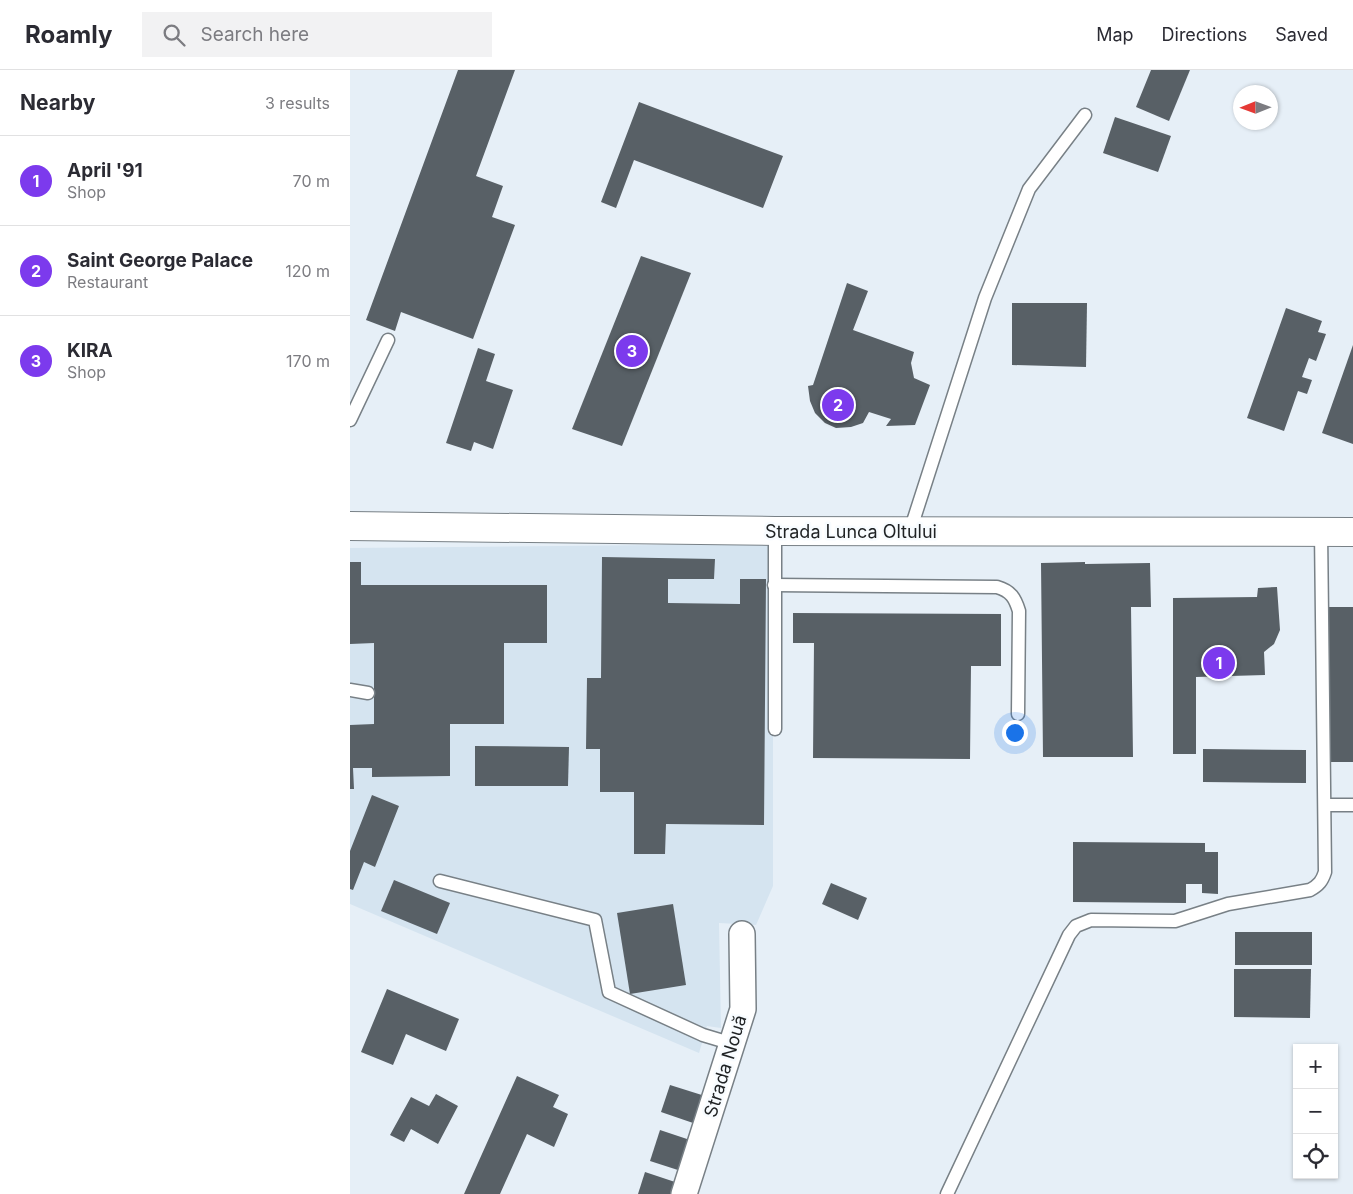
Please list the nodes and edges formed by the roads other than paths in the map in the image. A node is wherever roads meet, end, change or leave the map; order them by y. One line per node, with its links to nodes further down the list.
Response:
1 (1085, 114): 6 (lane)
2 (388, 340): 3 (lane)
3 (350, 420)
4 (350, 526): 5 (main road, Strada Lunca Oltului)
5 (775, 531): 6 (main road, Strada Lunca Oltului); 9 (lane)
6 (910, 531): 7 (main road, Strada Lunca Oltului)
7 (1321, 531): 8 (main road, Strada Lunca Oltului); 14 (lane)
8 (1353, 532)
9 (774, 585): 12 (lane); 13 (lane)
10 (350, 690): 11 (lane)
11 (368, 693)
12 (1018, 714)
13 (774, 729)
14 (1325, 805): 15 (lane); 20 (lane)
15 (1353, 805)
16 (440, 881): 18 (lane)
17 (742, 934): 18 (street, Strada Nouă)
18 (733, 1044): 19 (street, Strada Nouă)
19 (684, 1194)
20 (947, 1194)

